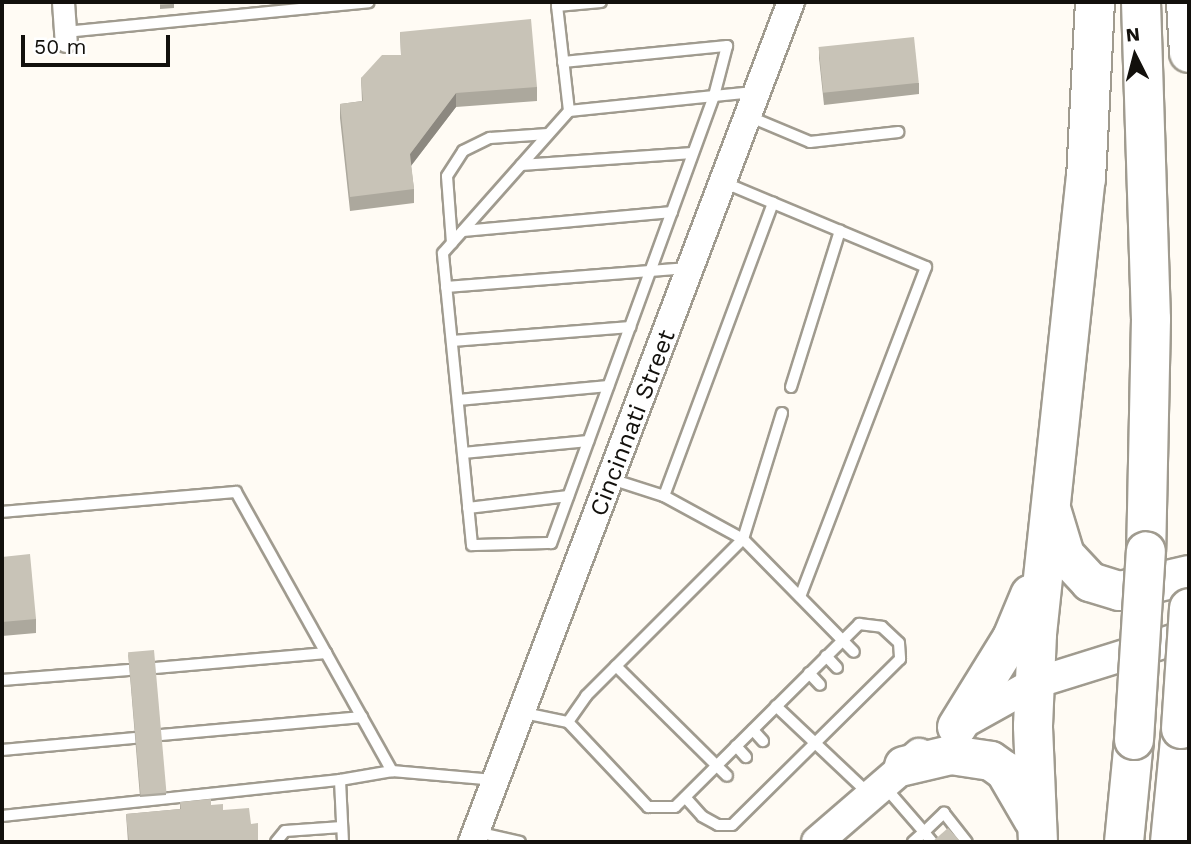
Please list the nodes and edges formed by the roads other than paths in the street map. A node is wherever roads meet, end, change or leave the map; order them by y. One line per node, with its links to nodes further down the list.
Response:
1 (63, 2): 8 (street)
2 (369, 2): 8 (lane)
3 (601, 2): 10 (lane)
4 (791, 2): 11 (street, Cincinnati Street)
5 (1095, 2): 39 (highway)
6 (1141, 2): 92 (highway, bridge)
7 (1186, 2): 9 (highway)
8 (66, 36)
9 (1189, 54)
10 (563, 62): 12 (lane); 13 (lane)
11 (757, 91): 12 (lane); 14 (street, Cincinnati Street)
12 (714, 96): 13 (lane); 17 (lane)
13 (569, 111): 16 (lane)
14 (748, 116): 15 (lane); 19 (street, Cincinnati Street)
15 (898, 132)
16 (548, 134): 18 (lane); 24 (lane)
17 (693, 153): 18 (lane); 21 (lane)
18 (521, 165): 22 (lane)
19 (723, 182): 20 (lane); 25 (street, Cincinnati Street)
20 (773, 203): 23 (lane); 38 (lane)
21 (672, 212): 22 (lane); 26 (lane)
22 (463, 231): 24 (lane)
23 (840, 231): 31 (lane); 45 (lane)
24 (452, 243): 27 (lane)
25 (691, 268): 26 (lane); 36 (street, Cincinnati Street)
26 (650, 271): 27 (lane); 28 (lane)
27 (446, 287): 29 (lane)
28 (630, 327): 29 (lane); 30 (lane)
29 (452, 341): 32 (lane)
30 (608, 386): 32 (lane); 34 (lane)
31 (791, 387)
32 (457, 400): 35 (lane)
33 (782, 413): 42 (lane)
34 (588, 441): 35 (lane); 37 (lane)
35 (463, 453): 40 (lane)
36 (611, 479): 38 (lane); 61 (street, Cincinnati Street)
37 (568, 496): 40 (lane); 40 (lane)
38 (664, 496): 42 (lane)
39 (1049, 503): 43 (highway); 44 (highway)
40 (468, 508)
41 (2, 512): 50 (lane)
42 (743, 539): 45 (lane); 52 (lane)
43 (1043, 549): 58 (highway); 64 (highway)
44 (1189, 575)
45 (800, 597): 48 (lane)
46 (1189, 608): 93 (highway, bridge)
47 (1189, 635): 58 (main road)
48 (842, 640): 49 (lane); 51 (lane); 69 (lane)
49 (854, 652)
50 (326, 653): 53 (lane); 62 (lane)
51 (826, 656): 54 (lane); 56 (lane)
52 (616, 666): 63 (lane); 73 (lane)
53 (155, 668)
54 (837, 668)
55 (129, 670): 57 (lane)
56 (809, 673): 59 (lane); 60 (lane)
57 (2, 680)
58 (1035, 683): 64 (main road); 84 (highway)
59 (820, 685)
60 (776, 706): 65 (lane); 69 (lane)
61 (524, 713): 63 (lane); 77 (street, Cincinnati Street)
62 (362, 717): 66 (lane); 74 (lane)
63 (568, 722): 79 (lane)
64 (957, 727): 78 (main road)
65 (752, 730): 68 (lane); 70 (lane)
66 (161, 735)
67 (135, 738): 71 (lane)
68 (763, 741)
69 (814, 744): 78 (lane); 79 (lane)
70 (736, 746): 72 (lane); 73 (lane)
71 (2, 750)
72 (746, 757)
73 (716, 766): 75 (lane); 79 (lane)
74 (392, 771): 76 (lane); 77 (lane)
75 (727, 776)
76 (340, 780): 80 (lane); 81 (lane)
77 (498, 780): 85 (street, Cincinnati Street)
78 (886, 782): 82 (lane); 83 (main road); 84 (highway)
79 (685, 797)
80 (2, 816)
81 (342, 827): 86 (lane); 87 (lane)
82 (923, 832): 89 (lane); 90 (lane); 91 (lane)
83 (831, 835)
84 (1038, 836)
85 (474, 837): 88 (lane)
86 (276, 842)
87 (344, 842)
88 (520, 842)
89 (913, 842)
90 (932, 842)
91 (967, 842)
92 (1124, 842)
93 (1170, 842)

